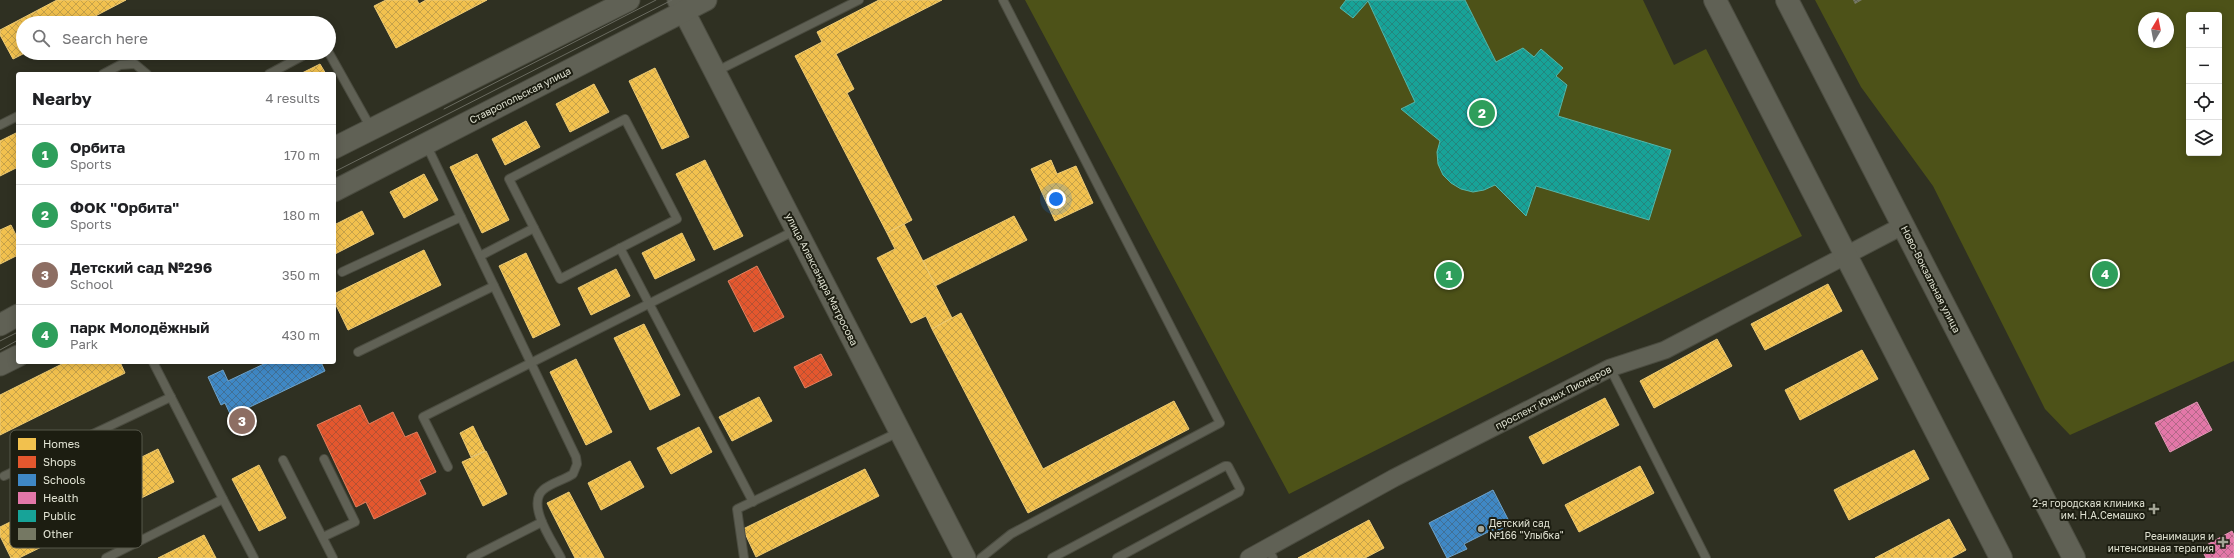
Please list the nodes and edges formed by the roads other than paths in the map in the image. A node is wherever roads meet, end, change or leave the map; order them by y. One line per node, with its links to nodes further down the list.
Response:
1 (629, 0): 16 (street)
2 (706, 0): 7 (street, Ставропольская улица)
3 (859, 0): 13 (lane)
4 (1003, 0): 60 (lane)
5 (1715, 0): 26 (main road)
6 (1787, 0): 21 (main road, Ново-Вокзальная улица)
7 (681, 6): 13 (street, улица Александра Матросова); 17 (street, Ставропольская улица)
8 (295, 60): 12 (lane)
9 (333, 60): 16 (lane)
10 (107, 72): 11 (lane)
11 (145, 72)
12 (273, 72)
13 (715, 72): 23 (street, улица Александра Матросова)
14 (16, 117): 15 (lane)
15 (0, 125)
16 (371, 128): 18 (street)
17 (425, 143): 19 (street, Ставропольская улица); 20 (lane)
18 (336, 147)
19 (336, 190)
20 (461, 217): 25 (lane); 27 (lane)
21 (1904, 225): 26 (street, проспект Юных Пионеров); 66 (main road, Ново-Вокзальная улица)
22 (534, 228): 24 (lane); 24 (lane); 25 (lane)
23 (797, 230): 29 (lane); 40 (street, улица Александра Матросова)
24 (620, 248): 29 (lane)
25 (480, 256): 28 (lane)
26 (1847, 256): 37 (street, проспект Юных Пионеров); 65 (main road)
27 (342, 272)
28 (494, 286): 32 (lane); 35 (lane)
29 (649, 304): 35 (lane); 47 (lane)
30 (16, 316): 31 (street)
31 (0, 325)
32 (358, 352)
33 (16, 357): 36 (street)
34 (154, 364): 38 (lane)
35 (531, 364): 43 (lane); 48 (lane)
36 (0, 365)
37 (1610, 368): 52 (street, проспект Юных Пионеров); 64 (lane)
38 (171, 397): 39 (lane); 46 (lane)
39 (101, 430)
40 (900, 431): 47 (lane); 59 (street, улица Александра Матросова)
41 (324, 459): 49 (lane)
42 (283, 460): 49 (lane)
43 (448, 467)
44 (10, 473): 45 (lane)
45 (4, 476)
46 (223, 499): 50 (lane); 54 (lane)
47 (752, 502): 58 (lane)
48 (542, 522): 56 (lane); 57 (lane)
49 (323, 537): 55 (lane)
50 (142, 540)
51 (126, 548): 53 (lane)
52 (1271, 553): 63 (street, проспект Юных Пионеров)
53 (106, 558)
54 (254, 558)
55 (334, 558)
56 (472, 558)
57 (562, 558)
58 (744, 558)
59 (965, 558)
60 (981, 558)
61 (1052, 558): 62 (lane)
62 (1117, 558)
63 (1249, 558)
64 (1706, 558)
65 (2001, 558)
66 (2074, 558)

